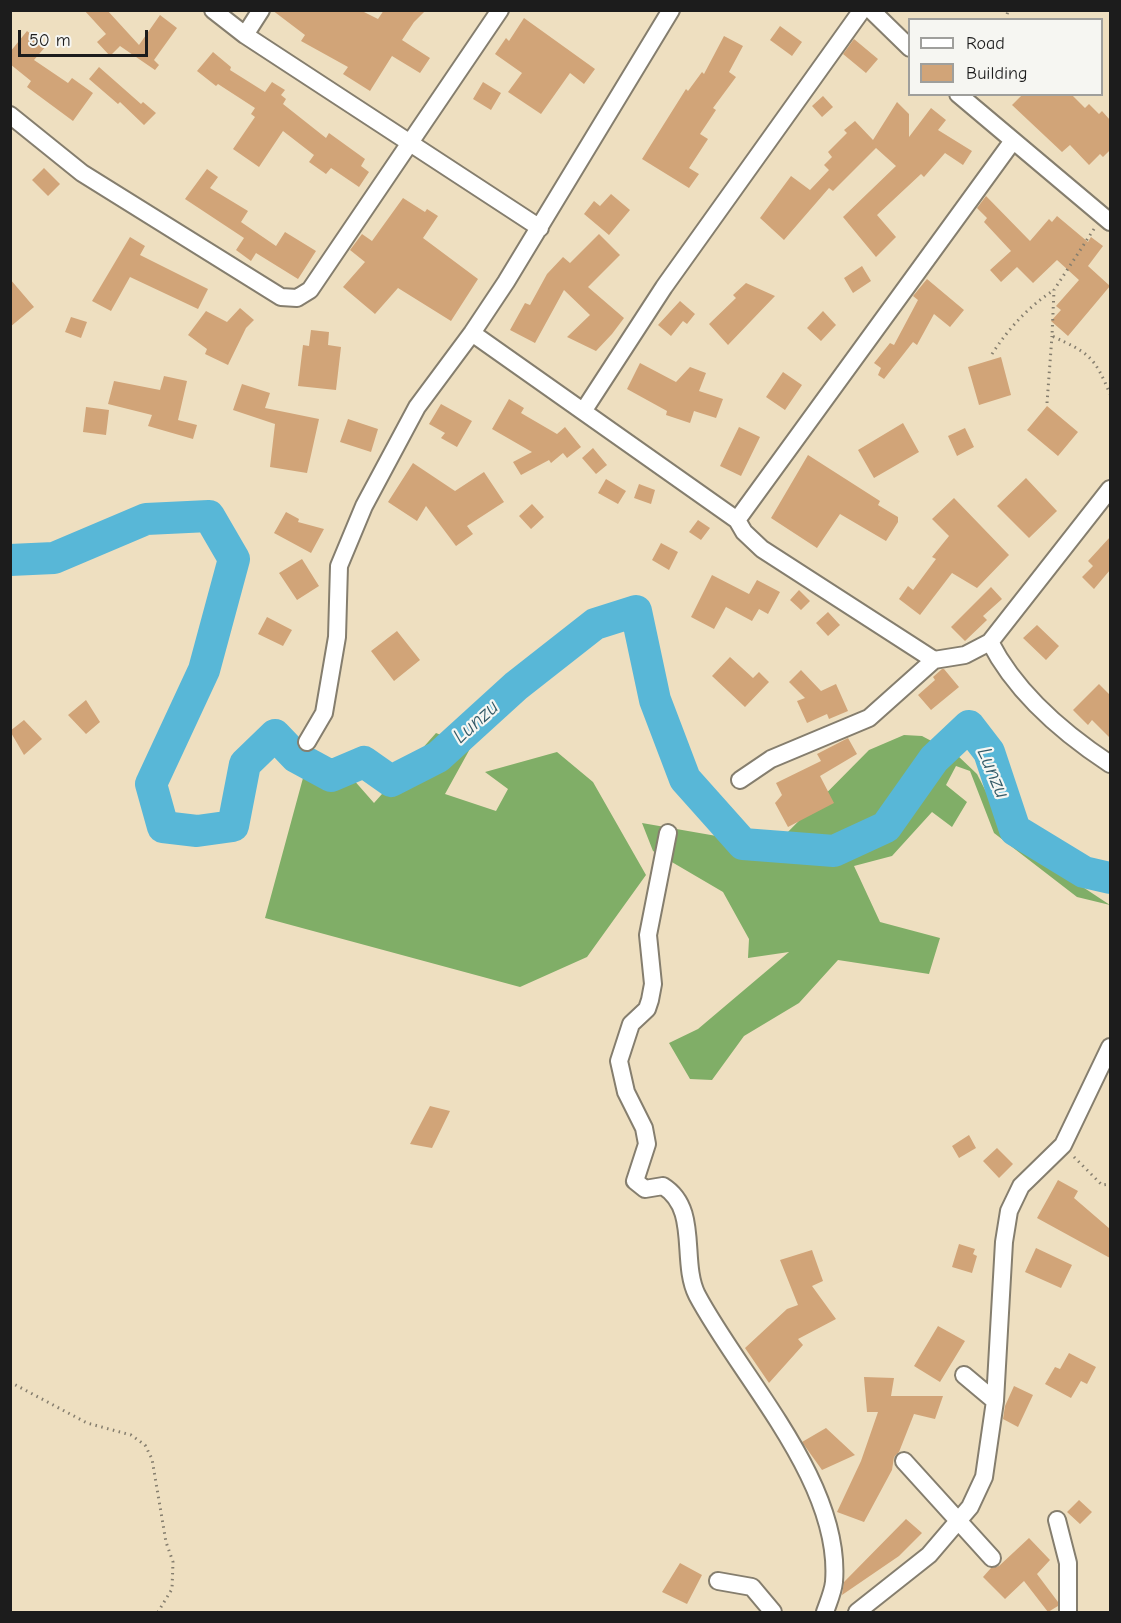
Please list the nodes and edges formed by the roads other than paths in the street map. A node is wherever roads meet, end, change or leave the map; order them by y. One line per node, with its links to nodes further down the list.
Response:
1 (213, 10): 7 (street)
2 (261, 10): 7 (street)
3 (500, 10): 12 (street)
4 (671, 10): 14 (street)
5 (862, 10): 16 (street)
6 (871, 10): 8 (street)
7 (245, 35): 12 (street)
8 (908, 47)
9 (960, 96): 11 (street)
10 (10, 115): 12 (street)
11 (1012, 141): 13 (street); 18 (street)
12 (412, 144): 14 (street)
13 (1107, 219)
14 (540, 228): 15 (street)
15 (472, 333): 16 (street); 21 (street)
16 (584, 410): 18 (street)
17 (1110, 489): 19 (street)
18 (737, 520): 20 (street)
19 (990, 642): 20 (street); 22 (street)
20 (934, 660): 23 (street)
21 (307, 742)
22 (1110, 764)
23 (740, 780)
24 (668, 832): 36 (street)
25 (1110, 1047): 27 (street)
26 (964, 1375): 27 (street)
27 (994, 1401): 30 (street)
28 (904, 1461): 30 (street)
29 (1057, 1520): 38 (street)
30 (958, 1521): 31 (street); 37 (street)
31 (992, 1558)
32 (718, 1581): 33 (street)
33 (752, 1587): 34 (street); 35 (street)
34 (757, 1612)
35 (773, 1612)
36 (825, 1612)
37 (857, 1612)
38 (1068, 1612)

